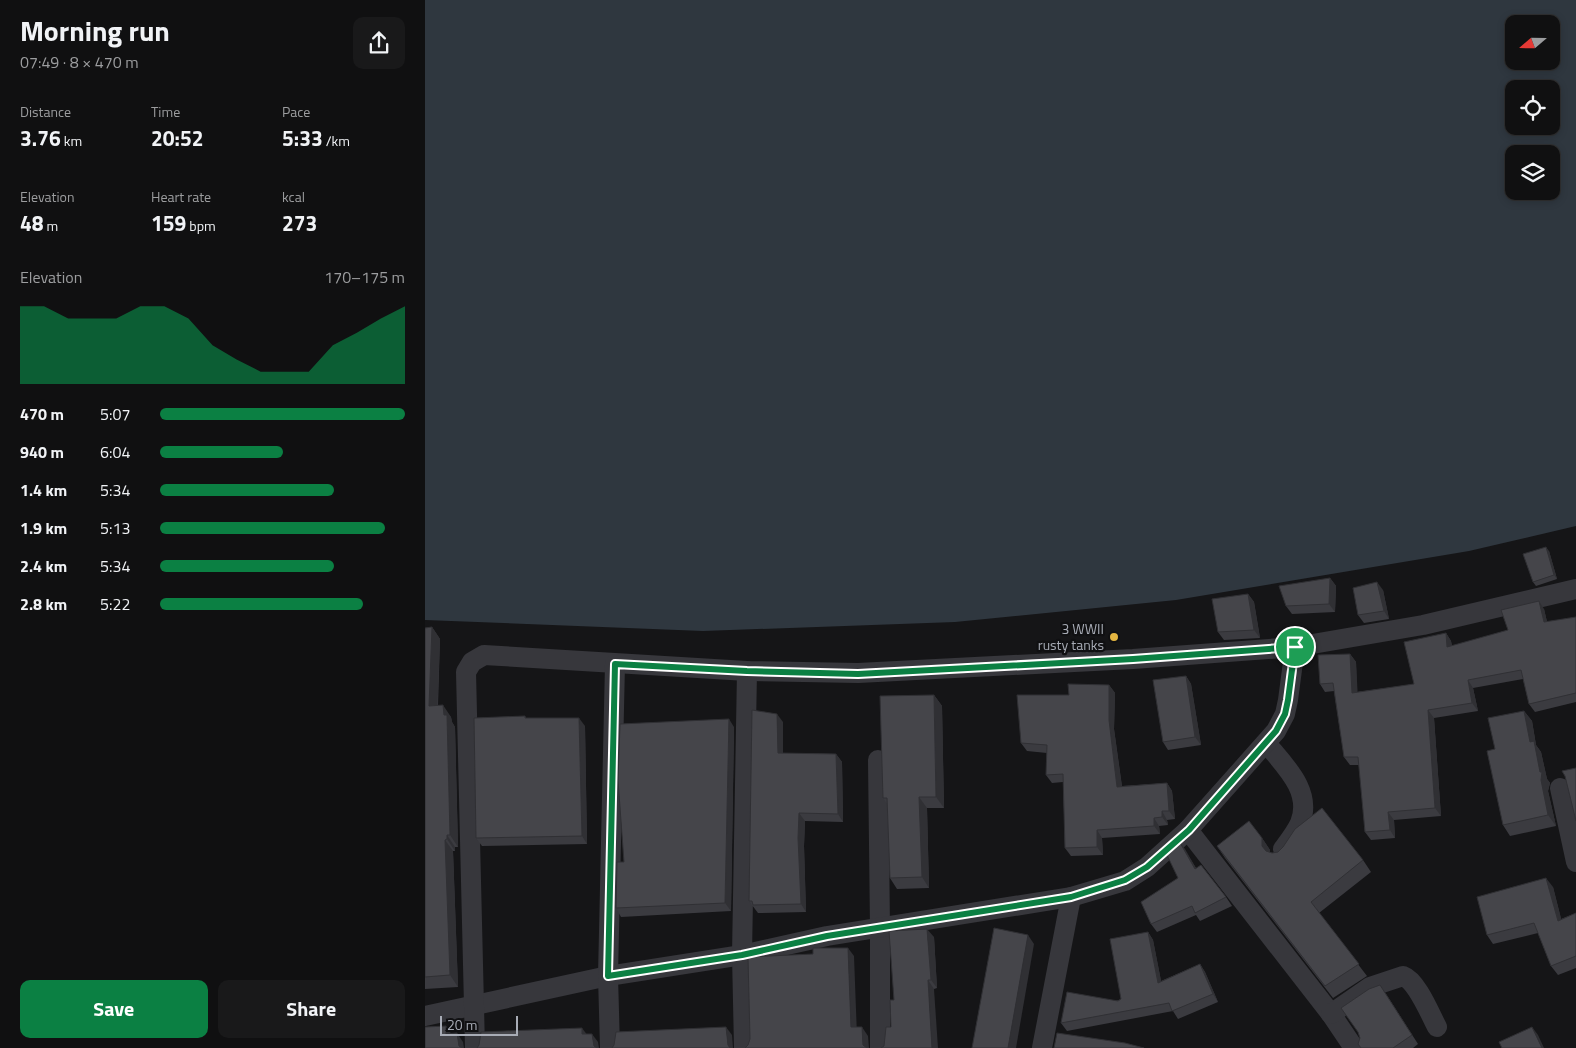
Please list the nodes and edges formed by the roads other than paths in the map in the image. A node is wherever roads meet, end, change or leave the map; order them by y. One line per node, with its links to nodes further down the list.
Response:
1 (1576, 589): 2 (street)
2 (1295, 647): 4 (street); 5 (street)
3 (615, 664): 4 (street); 14 (street); 15 (street)
4 (747, 671): 13 (street)
5 (1266, 743): 8 (street); 9 (street)
6 (878, 760): 12 (street)
7 (1560, 788): 10 (street)
8 (1189, 830): 11 (street); 16 (street)
9 (1281, 853)
10 (1576, 862)
11 (1071, 897): 12 (street); 23 (street)
12 (880, 927): 13 (street); 22 (street)
13 (742, 955): 14 (street); 21 (street)
14 (608, 976): 15 (street); 20 (street)
15 (475, 1004): 17 (street); 19 (street)
16 (1331, 1014): 18 (street); 24 (street)
17 (425, 1016)
18 (1437, 1028)
19 (475, 1048)
20 (610, 1048)
21 (744, 1048)
22 (879, 1048)
23 (1042, 1048)
24 (1354, 1048)

